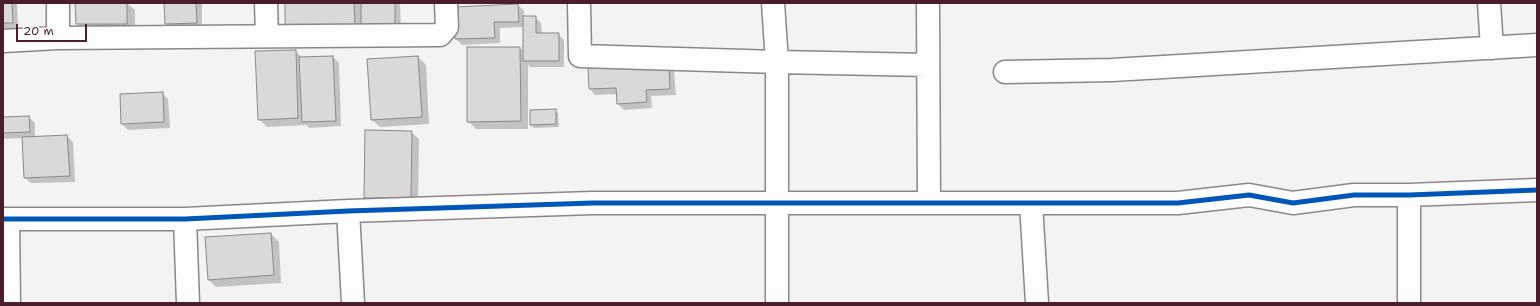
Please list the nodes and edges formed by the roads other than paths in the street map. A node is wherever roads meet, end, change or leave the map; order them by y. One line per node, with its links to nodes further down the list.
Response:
1 (58, 3): 9 (street)
2 (266, 3): 8 (street)
3 (446, 3): 8 (street)
4 (579, 3): 13 (street)
5 (773, 3): 13 (street)
6 (928, 3): 14 (street)
7 (1488, 3): 12 (street)
8 (267, 36): 9 (street)
9 (58, 38): 10 (street)
10 (3, 41)
11 (1537, 45): 12 (street)
12 (1492, 48): 15 (street)
13 (776, 62): 14 (street); 18 (street)
14 (928, 64): 19 (street)
15 (1005, 72)
16 (1537, 190): 17 (street)
17 (1409, 195): 20 (street); 29 (street)
18 (776, 203): 19 (street); 21 (street); 27 (street)
19 (930, 203): 20 (street)
20 (1031, 203): 28 (street)
21 (348, 211): 23 (street); 26 (street)
22 (6, 219): 23 (street); 24 (street)
23 (185, 219): 25 (street)
24 (9, 303)
25 (188, 303)
26 (353, 303)
27 (776, 303)
28 (1037, 303)
29 (1409, 303)

